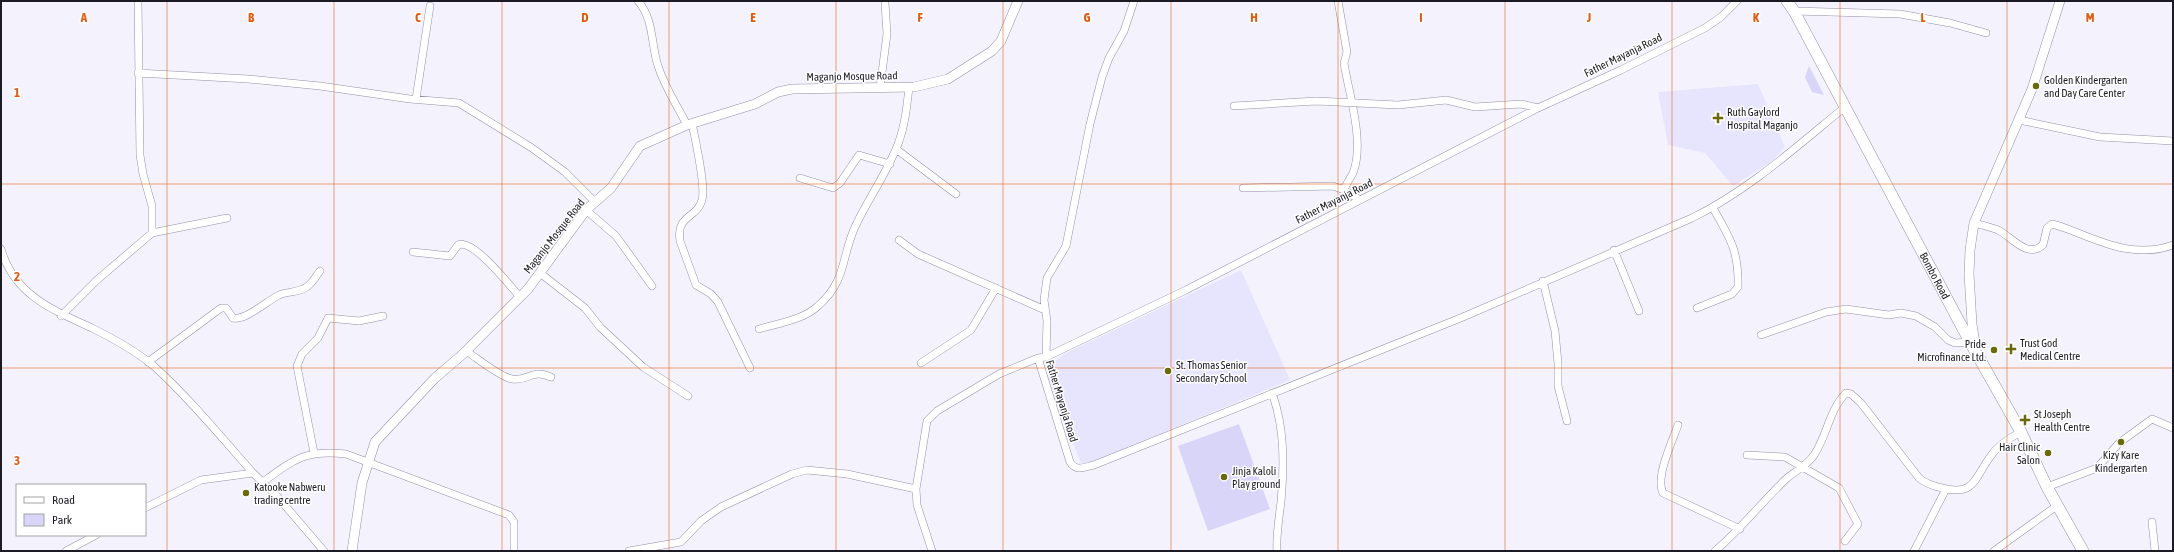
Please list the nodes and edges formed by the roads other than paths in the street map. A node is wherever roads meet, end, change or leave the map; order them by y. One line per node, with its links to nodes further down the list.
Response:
1 (138, 1): 13 (street)
2 (638, 1): 22 (street)
3 (1018, 1): 14 (street, Maganjo Mosque Road)
4 (1134, 1): 51 (street)
5 (1338, 1): 17 (street)
6 (1737, 1): 20 (street, Father Mayanja Road)
7 (1787, 1): 11 (main road, Bombo Road)
8 (2060, 1): 21 (street)
9 (885, 3): 15 (street)
10 (430, 6): 16 (street)
11 (1794, 10): 12 (street); 19 (main road, Bombo Road)
12 (1986, 33)
13 (138, 73): 16 (street); 36 (street)
14 (909, 87): 15 (street, Maganjo Mosque Road); 24 (street)
15 (880, 88): 22 (street, Maganjo Mosque Road)
16 (416, 99): 31 (street)
17 (1351, 103): 18 (street); 20 (street); 28 (street)
18 (1234, 106)
19 (1845, 107): 32 (street); 57 (main road, Bombo Road)
20 (1538, 108): 30 (street, Father Mayanja Road)
21 (2019, 120): 23 (street); 35 (street)
22 (690, 124): 31 (street, Maganjo Mosque Road); 63 (street)
23 (2173, 141)
24 (896, 149): 25 (street); 29 (street)
25 (890, 164): 26 (street); 55 (street)
26 (800, 178)
27 (1243, 188): 28 (street)
28 (1344, 190): 30 (street)
29 (956, 194)
30 (1360, 200): 59 (street, Father Mayanja Road)
31 (596, 202): 33 (street, Maganjo Mosque Road)
32 (1713, 208): 40 (street); 50 (street)
33 (586, 210): 45 (street, Maganjo Mosque Road); 47 (street)
34 (227, 218): 36 (street)
35 (1974, 223): 38 (street); 57 (street)
36 (152, 233): 53 (street)
37 (899, 240): 48 (street)
38 (2173, 245)
39 (1, 249): 44 (street)
40 (1614, 250): 46 (street); 52 (street)
41 (413, 252): 49 (street)
42 (1, 267): 44 (street)
43 (320, 271): 61 (street)
44 (12, 273): 53 (street)
45 (540, 273): 49 (street, Maganjo Mosque Road); 66 (street)
46 (1543, 281): 65 (street); 67 (street)
47 (652, 286)
48 (996, 288): 51 (street); 62 (street)
49 (520, 297): 58 (street, Maganjo Mosque Road)
50 (1697, 308)
51 (1045, 310): 59 (street)
52 (1639, 311)
53 (62, 316): 61 (street)
54 (383, 316): 71 (street)
55 (759, 329)
56 (1761, 335): 57 (street)
57 (1973, 347): 70 (main road, Bombo Road)
58 (466, 351): 64 (street); 73 (street, Maganjo Mosque Road)
59 (1046, 357): 60 (street, Father Mayanja Road)
60 (1038, 358): 65 (street, Father Mayanja Road); 78 (street)
61 (148, 362): 75 (street)
62 (921, 362)
63 (750, 368)
64 (551, 377)
65 (1272, 394): 92 (street)
66 (688, 396)
67 (1568, 421)
68 (1678, 425): 83 (street)
69 (2173, 428): 77 (street)
70 (2021, 432): 77 (main road, Bombo Road); 79 (street)
71 (314, 453): 73 (street); 76 (street)
72 (1747, 455): 74 (street)
73 (367, 463): 88 (street, Maganjo Mosque Road); 89 (street)
74 (1803, 466): 79 (street); 83 (street); 85 (street)
75 (254, 473): 76 (street); 81 (street)
76 (263, 482): 87 (street)
77 (2047, 487): 80 (main road, Bombo Road)
78 (916, 489): 90 (street); 91 (street)
79 (1946, 489): 94 (street)
80 (2058, 505): 95 (street); 96 (main road, Bombo Road)
81 (146, 508)
82 (2152, 522): 97 (street)
83 (1740, 529): 93 (street)
84 (94, 536): 86 (street)
85 (1845, 541)
86 (66, 551)
87 (324, 551)
88 (352, 551)
89 (514, 551)
90 (629, 551)
91 (932, 551)
92 (1277, 551)
93 (1715, 551)
94 (1914, 551)
95 (1994, 551)
96 (2083, 551)
97 (2155, 551)

